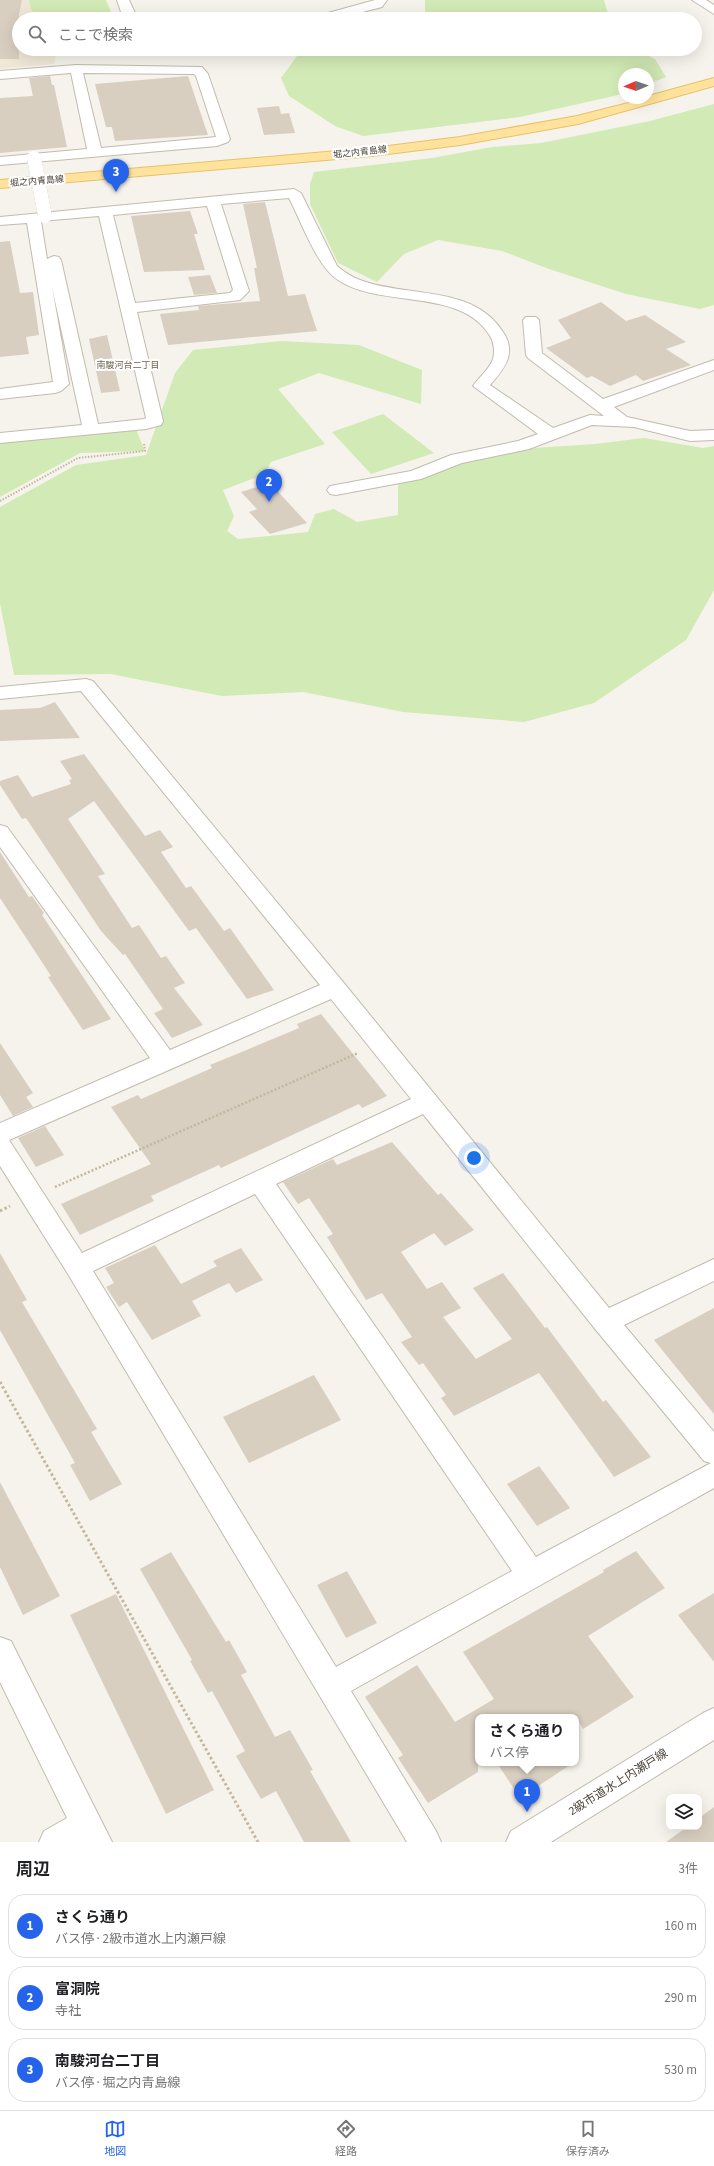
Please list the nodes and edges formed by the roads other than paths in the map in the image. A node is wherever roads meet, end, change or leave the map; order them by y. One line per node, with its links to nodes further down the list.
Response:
1 (123, 0): 6 (street)
2 (381, 0): 8 (street)
3 (698, 0): 5 (street)
4 (328, 4): 7 (street)
5 (714, 10)
6 (127, 12)
7 (334, 12)
8 (347, 12)
9 (76, 69): 10 (street); 13 (street); 13 (street)
10 (0, 75)
11 (714, 82): 16 (main road, 堀之内青島線)
12 (714, 93): 17 (main road, 堀之内青島線)
13 (95, 152): 14 (street)
14 (34, 158): 15 (street); 20 (street, bridge)
15 (0, 160)
16 (0, 184)
17 (0, 191)
18 (212, 200): 19 (street); 22 (street); 29 (street)
19 (105, 210): 20 (street); 22 (street)
20 (39, 216): 21 (street); 25 (street); 28 (street)
21 (0, 221)
22 (128, 308): 28 (street)
23 (530, 320): 26 (street)
24 (714, 365): 26 (street)
25 (0, 394)
26 (603, 405): 27 (street)
27 (622, 421): 29 (street); 30 (street)
28 (91, 429): 31 (street)
29 (550, 434): 32 (street)
30 (714, 435)
31 (0, 438)
32 (336, 490)
33 (0, 692): 35 (street)
34 (0, 832): 36 (street)
35 (335, 988): 36 (street); 37 (street)
36 (165, 1061): 38 (street)
37 (427, 1102): 40 (street); 43 (street)
38 (0, 1133)
39 (0, 1146): 41 (street)
40 (260, 1181): 41 (street); 46 (street)
41 (77, 1267): 48 (street)
42 (714, 1269): 43 (street)
43 (605, 1322): 44 (street)
44 (714, 1452)
45 (714, 1474): 46 (street)
46 (532, 1575): 48 (street)
47 (0, 1651): 50 (street)
48 (331, 1686): 52 (street)
49 (714, 1723): 53 (street, 2級市道水上内瀬戸線)
50 (92, 1833): 51 (street)
51 (55, 1842)
52 (425, 1842)
53 (522, 1842)

